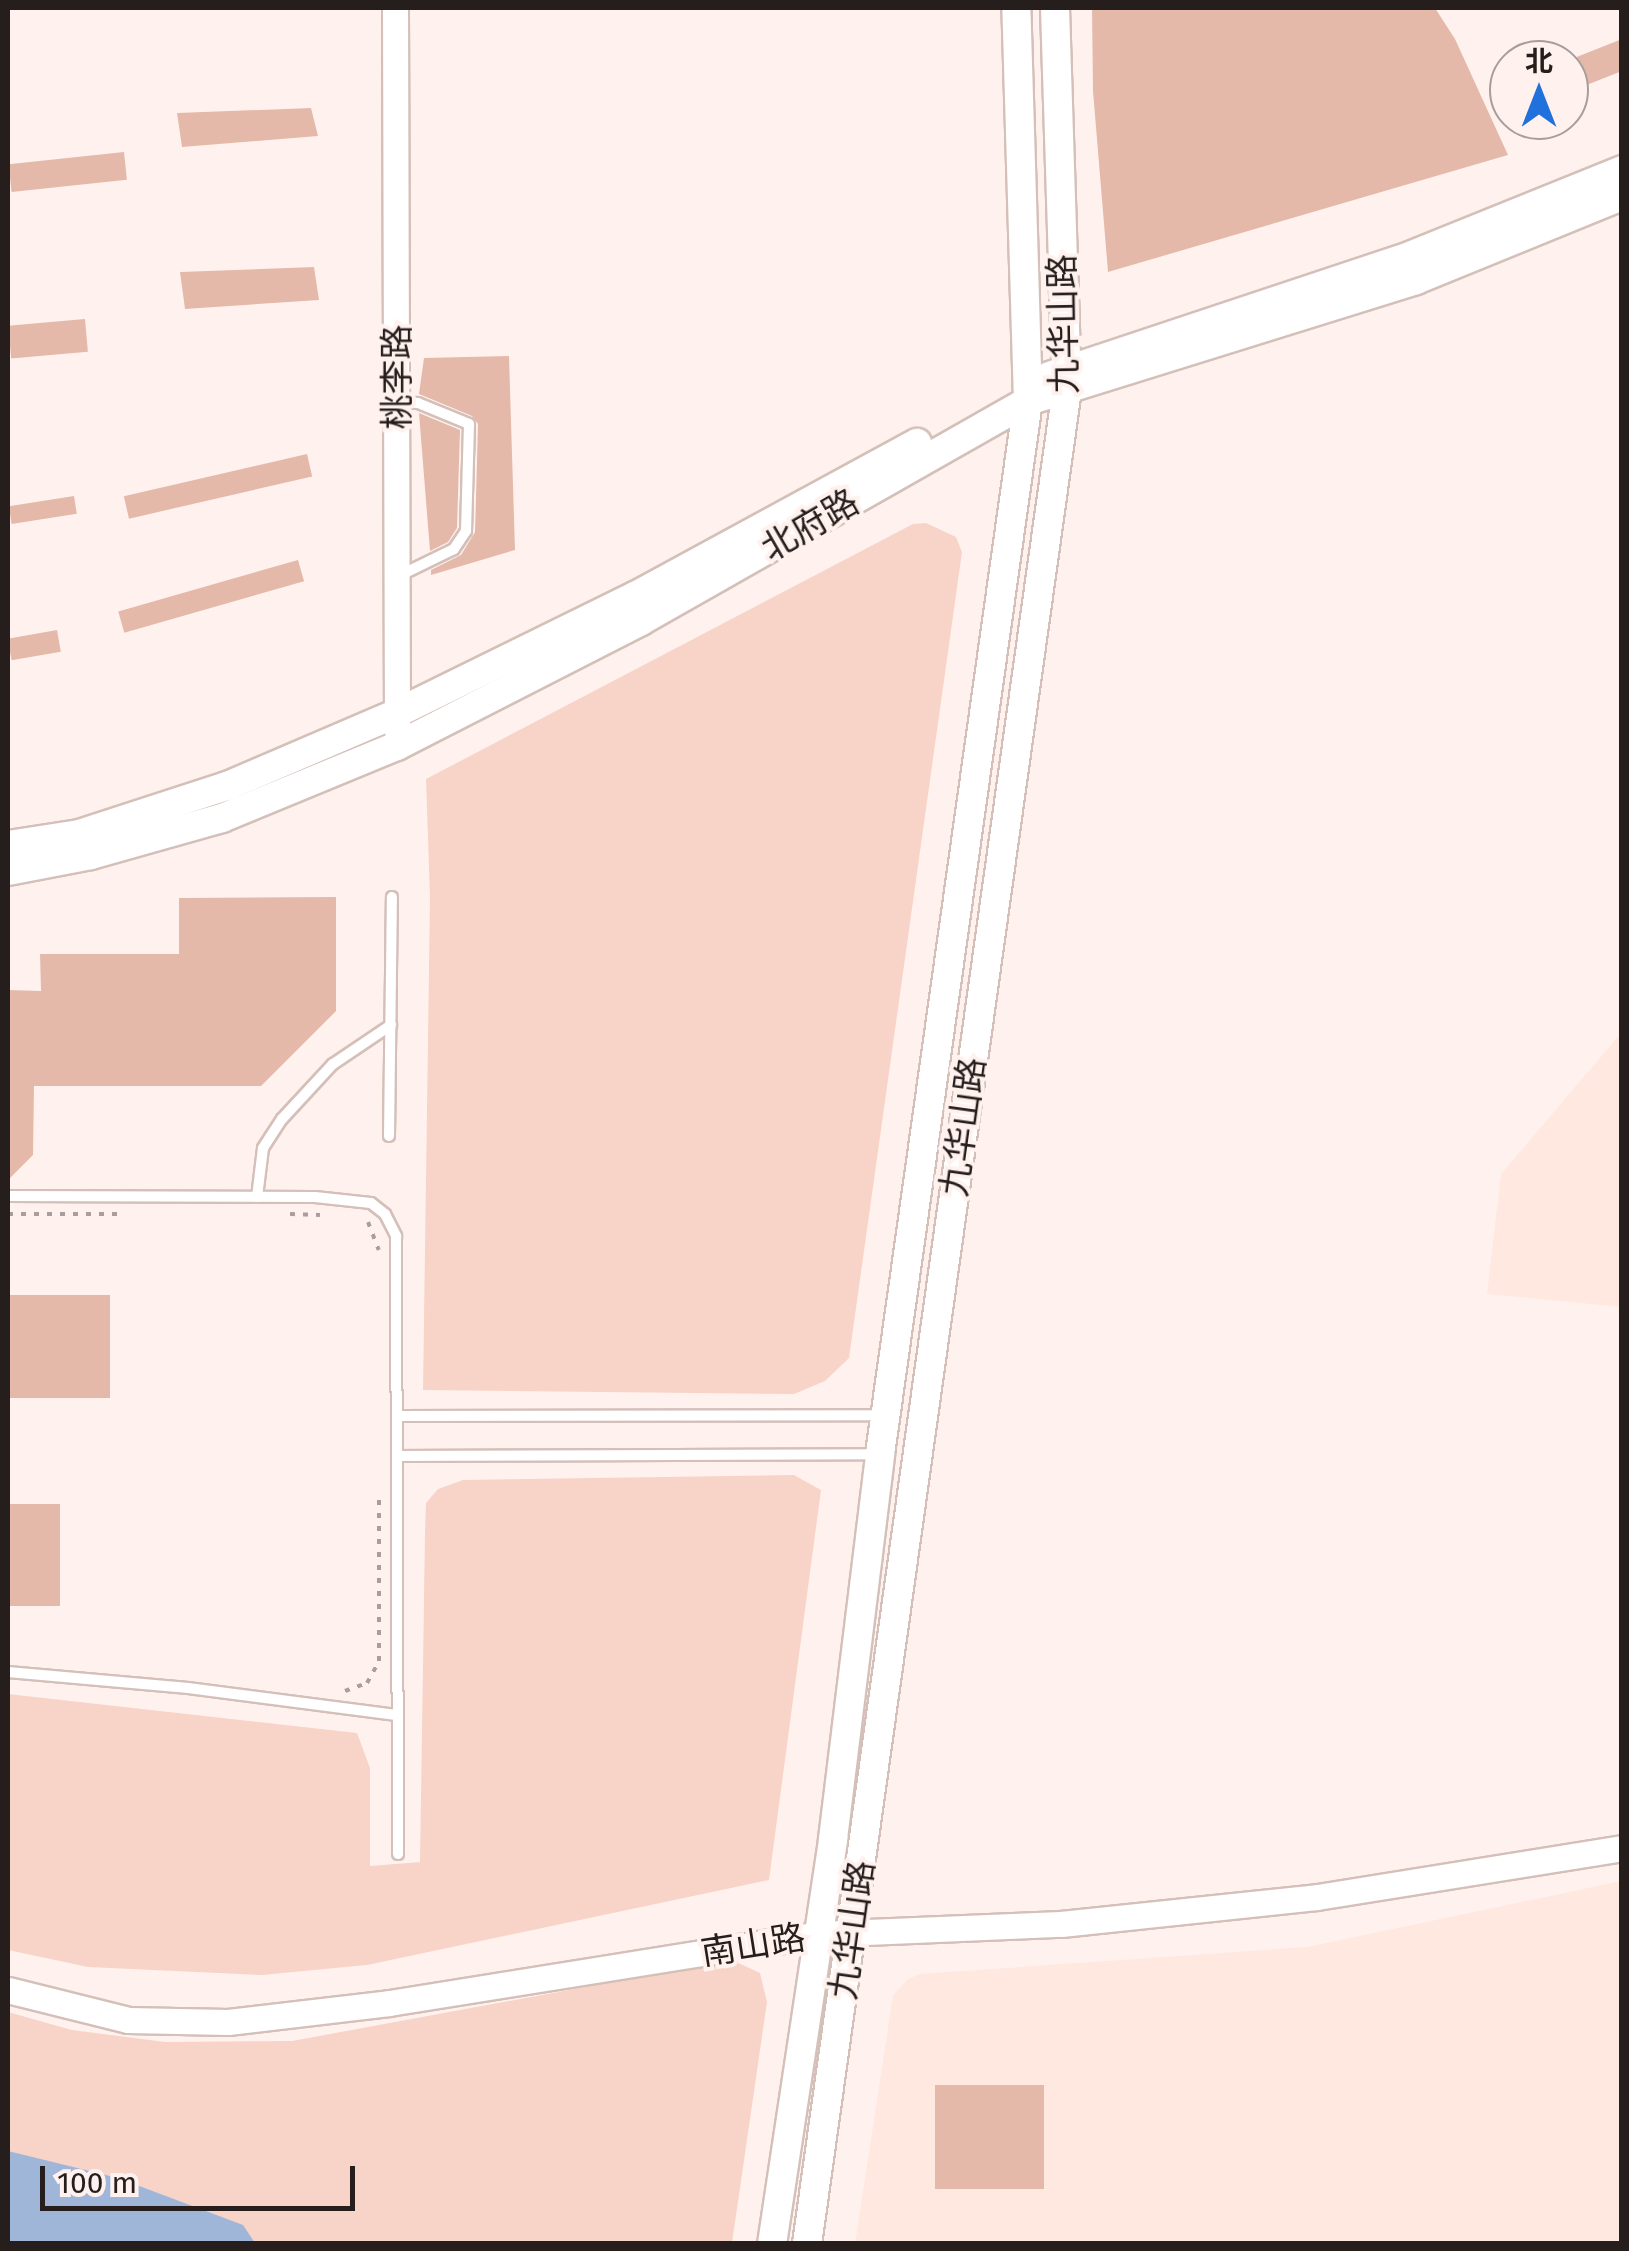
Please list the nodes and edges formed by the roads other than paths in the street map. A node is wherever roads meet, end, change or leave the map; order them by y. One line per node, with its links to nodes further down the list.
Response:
1 (395, 8): 8 (street, 桃李路)
2 (1016, 8): 7 (main road, 九华山路)
3 (1055, 8): 6 (main road, 九华山路)
4 (1622, 170): 6 (main road, 北府路)
5 (1622, 196): 6 (main road, 北府路)
6 (1066, 380): 7 (main road, 北府路); 27 (main road, 九华山路)
7 (1028, 392): 10 (main road, 北府路); 11 (main road, 北府路); 19 (main road, 九华山路)
8 (397, 402): 9 (street, 桃李路); 9 (lane)
9 (398, 576): 10 (street, 桃李路)
10 (398, 713): 11 (street, 桃李路); 12 (main road, 北府路)
11 (398, 746): 13 (main road, 北府路)
12 (8, 846)
13 (8, 871)
14 (392, 897): 15 (lane)
15 (390, 1025): 16 (lane); 18 (lane)
16 (389, 1136)
17 (8, 1196): 18 (lane)
18 (258, 1198): 20 (lane)
19 (886, 1415): 20 (lane); 21 (main road, 九华山路)
20 (398, 1416): 22 (lane)
21 (880, 1454): 22 (lane); 28 (main road, 九华山路)
22 (398, 1456): 24 (lane)
23 (8, 1672): 24 (lane)
24 (396, 1715): 26 (lane)
25 (1622, 1848): 27 (street, 南山路)
26 (398, 1854)
27 (852, 1932): 28 (street, 南山路); 31 (main road, 九华山路)
28 (819, 1934): 29 (street, 南山路); 30 (main road, 九华山路)
29 (8, 1990)
30 (772, 2244)
31 (807, 2244)

